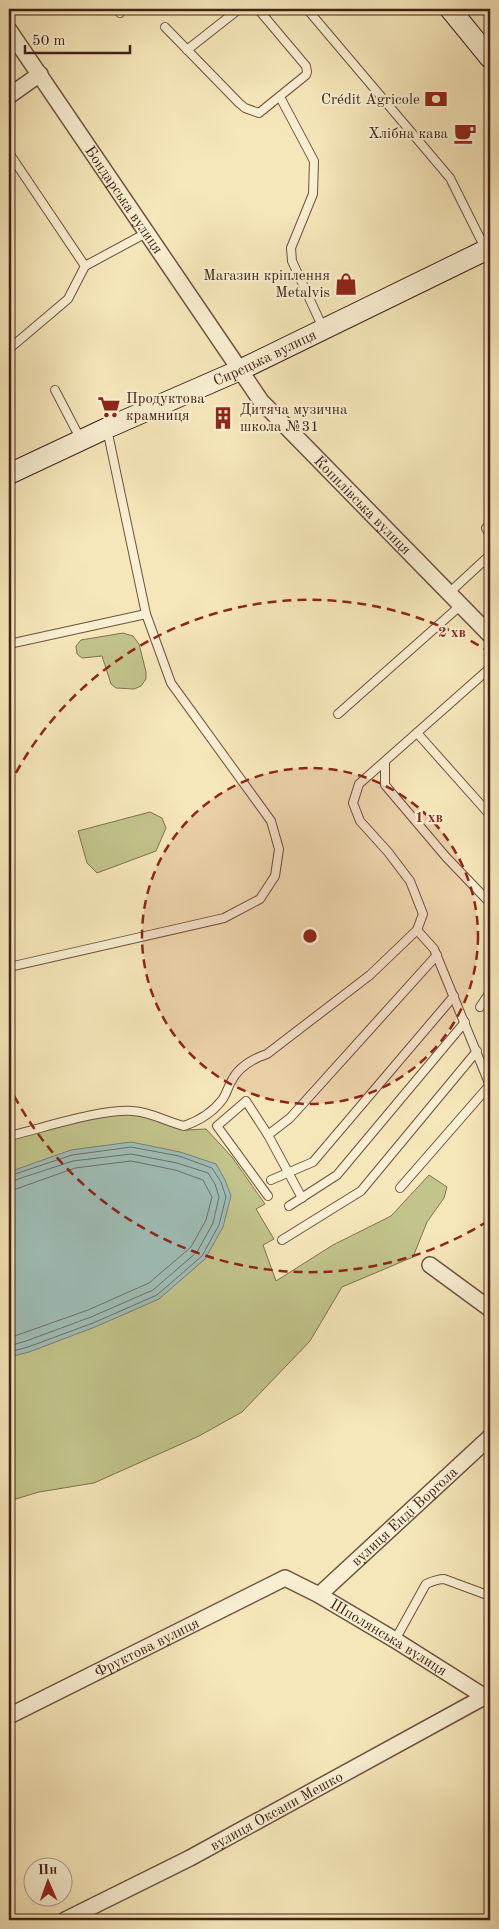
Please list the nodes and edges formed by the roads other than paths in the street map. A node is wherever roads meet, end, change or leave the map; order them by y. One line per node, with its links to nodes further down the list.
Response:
1 (239, 9): 7 (lane)
2 (258, 9): 11 (lane)
3 (306, 9): 14 (lane)
4 (450, 9): 8 (main road)
5 (165, 27): 7 (lane)
6 (9, 30): 9 (street, Бондарська вулиця)
7 (187, 50): 11 (lane)
8 (490, 58)
9 (40, 74): 10 (street); 13 (street, Бондарська вулиця)
10 (9, 96)
11 (280, 97): 16 (lane)
12 (9, 153): 15 (lane)
13 (148, 232): 15 (lane); 18 (street, Бондарська вулиця)
14 (488, 249): 16 (main road, Сирецька вулиця)
15 (85, 266): 17 (lane)
16 (323, 329): 18 (main road, Сирецька вулиця)
17 (9, 349)
18 (240, 370): 20 (main road, Сирецька вулиця); 26 (street, Копилівська вулиця)
19 (55, 390): 21 (lane)
20 (107, 428): 21 (main road, Сирецька вулиця); 28 (lane)
21 (81, 440): 22 (main road, Сирецька вулиця)
22 (9, 474)
23 (490, 523): 24 (lane)
24 (490, 535)
25 (490, 555): 26 (lane)
26 (449, 593): 27 (street, Копилівська вулиця)
27 (461, 605): 29 (street, Копилівська вулиця); 32 (lane)
28 (146, 614): 30 (lane); 39 (lane)
29 (490, 635)
30 (9, 644)
31 (490, 668): 33 (lane)
32 (338, 714)
33 (418, 734): 34 (lane); 35 (lane)
34 (385, 763): 36 (lane); 37 (lane)
35 (490, 815)
36 (490, 903)
37 (417, 930): 38 (lane); 45 (lane)
38 (437, 955): 41 (lane); 48 (lane)
39 (9, 966)
40 (490, 992): 42 (lane)
41 (454, 996): 43 (lane); 49 (lane)
42 (480, 1007)
43 (465, 1022): 44 (lane); 53 (lane)
44 (477, 1051): 51 (lane); 55 (lane)
45 (207, 1114): 46 (lane); 47 (lane)
46 (217, 1126): 48 (lane); 52 (lane)
47 (9, 1136)
48 (268, 1136): 49 (lane)
49 (289, 1172): 50 (lane); 53 (lane)
50 (271, 1180)
51 (400, 1188)
52 (268, 1196)
53 (302, 1198): 54 (lane)
54 (289, 1206)
55 (282, 1240)
56 (430, 1265): 57 (street)
57 (490, 1309)
58 (490, 1437): 60 (street, вулиця Енді Воргола)
59 (285, 1578): 60 (street, Шполянська вулиця); 64 (street, Фруктова вулиця)
60 (319, 1595): 62 (street, Шполянська вулиця)
61 (490, 1596): 62 (lane)
62 (395, 1640): 63 (street, Шполянська вулиця)
63 (487, 1698): 65 (street, вулиця Оксани Мешко)
64 (9, 1716)
65 (64, 1920)

